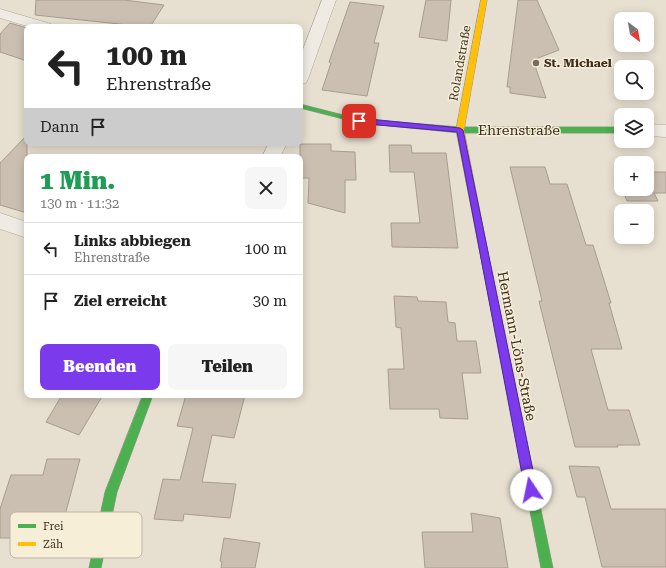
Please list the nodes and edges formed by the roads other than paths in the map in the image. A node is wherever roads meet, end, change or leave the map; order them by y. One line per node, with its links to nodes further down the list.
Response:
1 (329, 0): 5 (street)
2 (484, 0): 7 (street, Rolandstraße)
3 (0, 13): 4 (street)
4 (36, 24)
5 (303, 71)
6 (303, 107): 7 (street, Ehrenstraße)
7 (460, 130): 8 (street, Ehrenstraße); 17 (street, Hermann-Löns-Straße)
8 (614, 130)
9 (654, 130): 10 (street)
10 (666, 130)
11 (0, 221): 12 (street)
12 (24, 229)
13 (147, 398): 14 (street)
14 (107, 512)
15 (97, 558): 16 (street)
16 (95, 568)
17 (546, 568)

